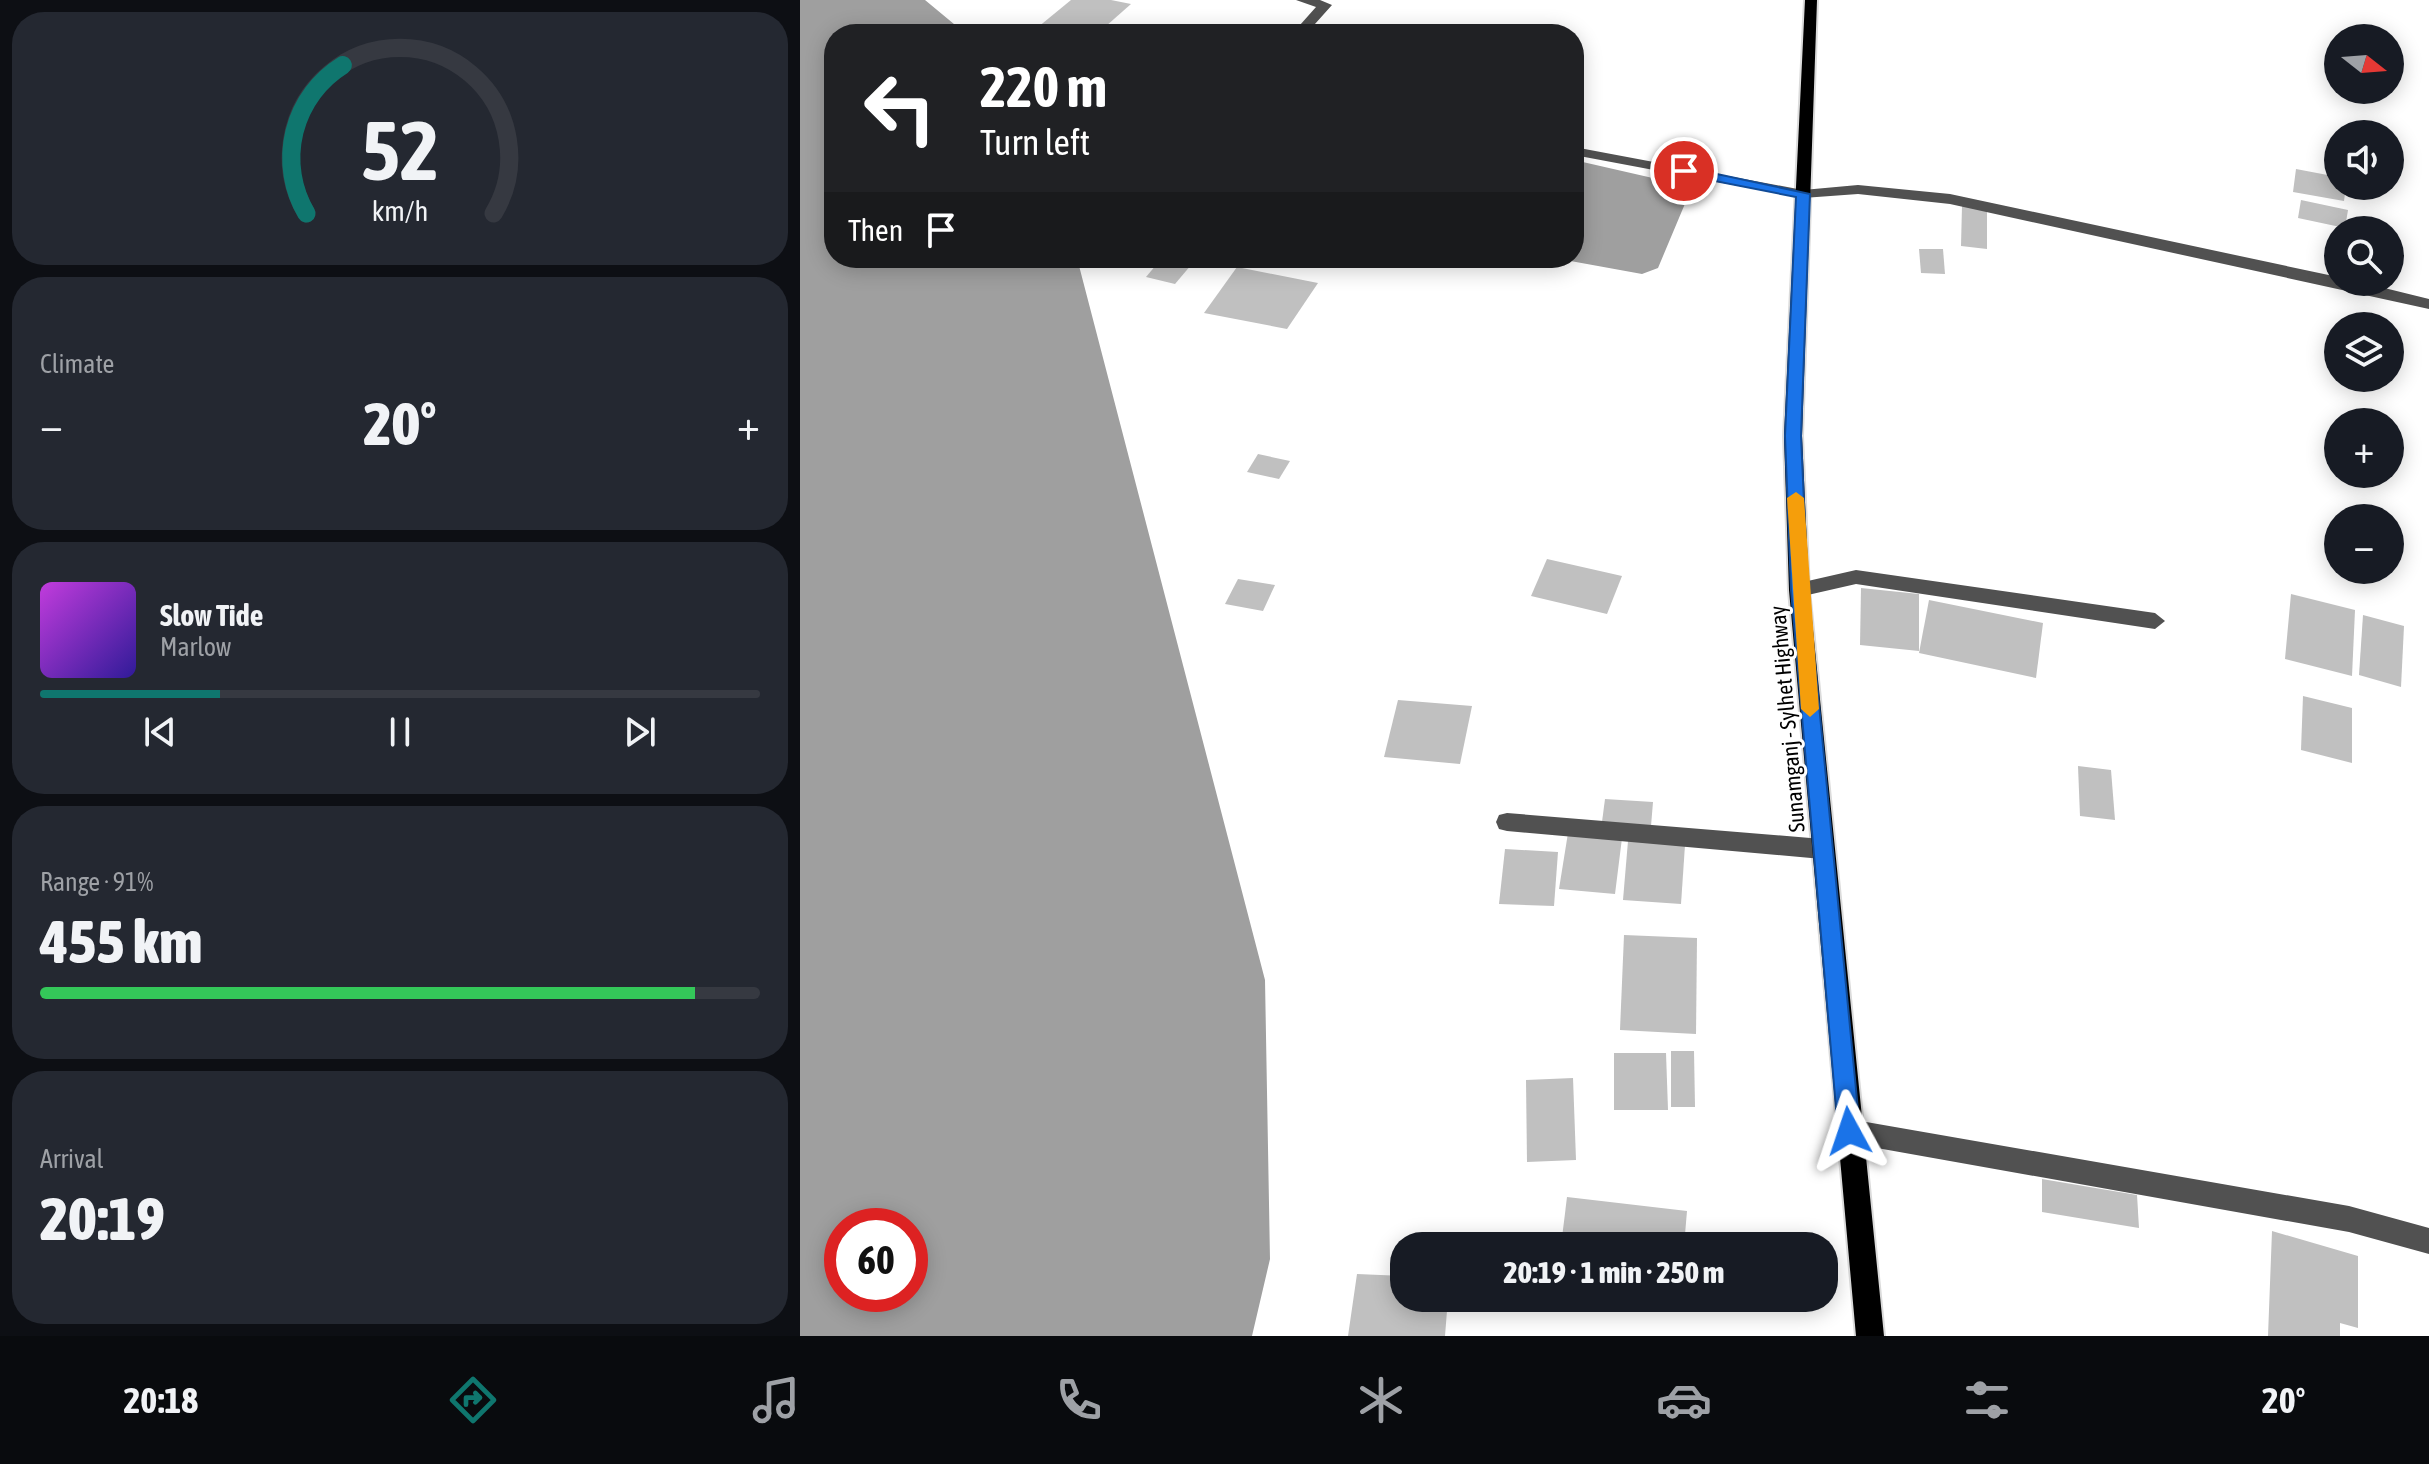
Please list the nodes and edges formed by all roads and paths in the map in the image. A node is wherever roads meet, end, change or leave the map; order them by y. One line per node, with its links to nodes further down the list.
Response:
1 (1302, 0): 3 (street)
2 (1811, 0): 5 (main road, Sunamganj - Sylhet Highway)
3 (1308, 24)
4 (1584, 153): 5 (street)
5 (1803, 194): 6 (street); 9 (main road, Sunamganj - Sylhet Highway)
6 (2324, 279)
7 (2396, 296): 8 (street)
8 (2429, 304)
9 (1799, 590): 10 (street); 12 (main road, Sunamganj - Sylhet Highway)
10 (2155, 621)
11 (1507, 822): 12 (street)
12 (1822, 849): 13 (main road, Sunamganj - Sylhet Highway)
13 (1849, 1131): 14 (street); 15 (main road, Sunamganj - Sylhet Highway)
14 (2429, 1241)
15 (1870, 1336)

